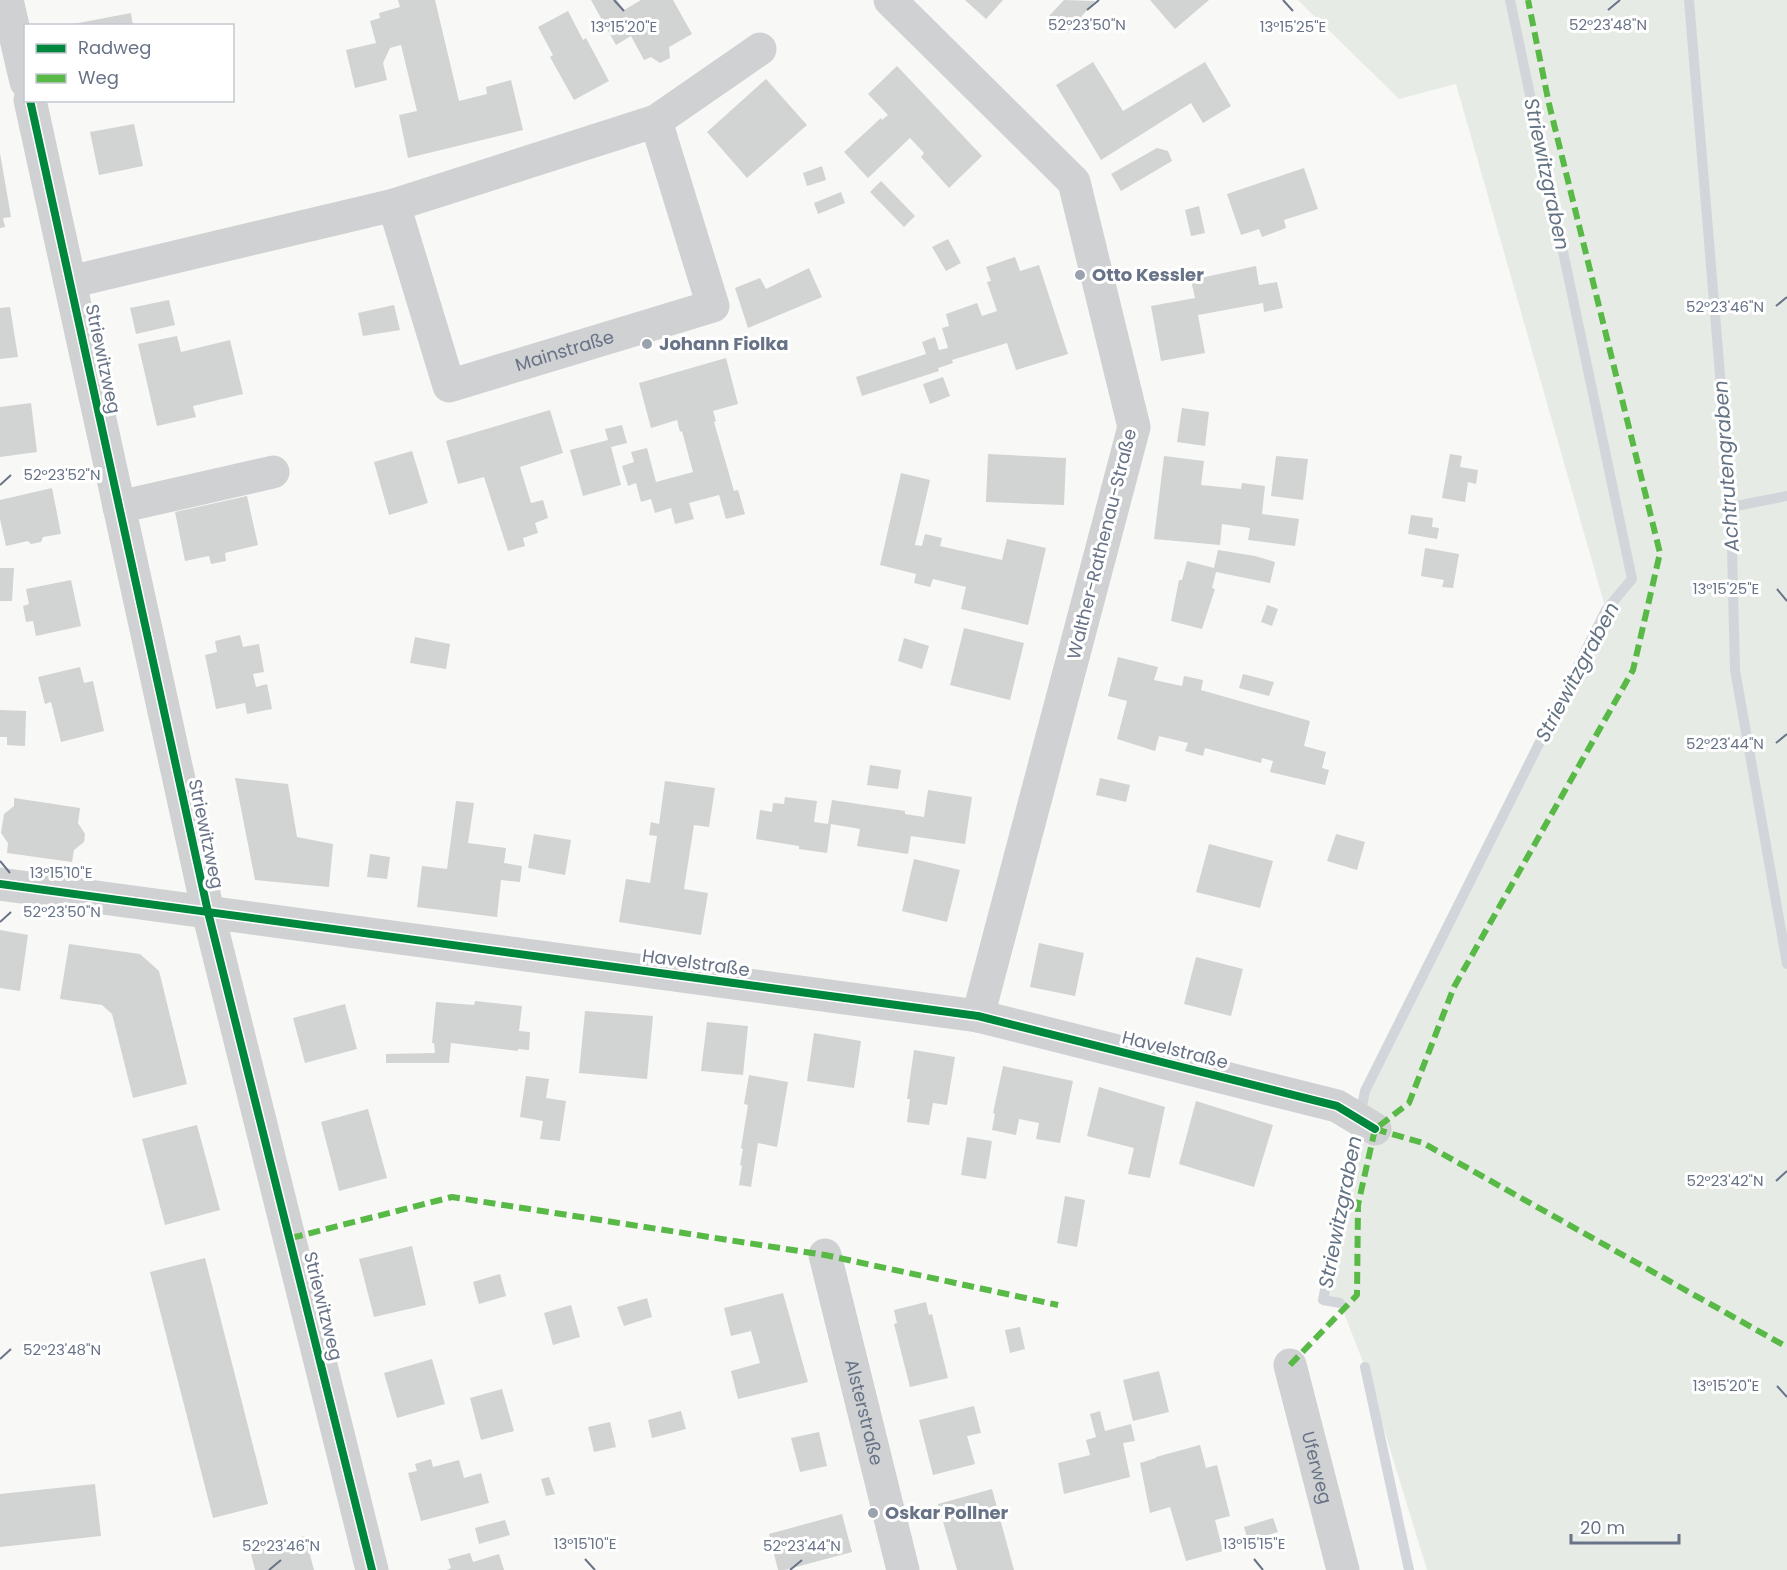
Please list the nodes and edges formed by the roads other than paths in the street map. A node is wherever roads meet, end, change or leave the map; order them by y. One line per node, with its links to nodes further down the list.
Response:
1 (7, 0): 4 (street)
2 (890, 0): 13 (street, Walther-Rathenau-Straße)
3 (760, 49): 6 (street)
4 (24, 73)
5 (30, 102): 8 (street, Striewitzweg)
6 (657, 121): 7 (street); 7 (street, Mainstraße)
7 (394, 205): 8 (street)
8 (70, 282): 10 (street, Striewitzweg)
9 (273, 472): 10 (street)
10 (119, 507): 12 (street, Striewitzweg)
11 (0, 884): 12 (street, Havelstraße)
12 (208, 912): 13 (street, Havelstraße); 17 (street, Striewitzweg)
13 (978, 1016): 14 (street, Havelstraße)
14 (1375, 1129)
15 (825, 1255): 18 (street, Alsterstraße)
16 (1290, 1365): 19 (street, Uferweg)
17 (372, 1570)
18 (903, 1570)
19 (1343, 1570)

